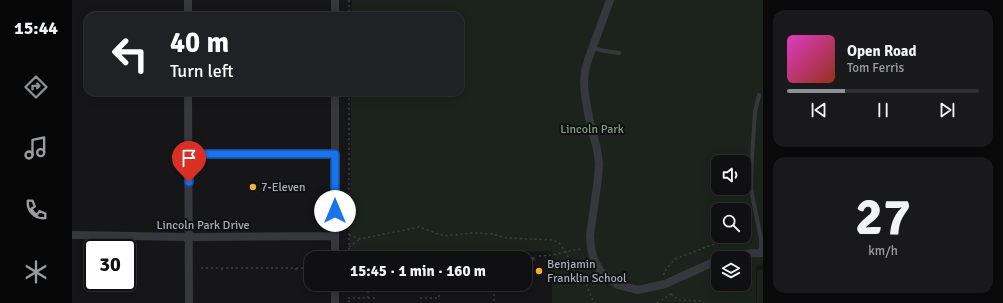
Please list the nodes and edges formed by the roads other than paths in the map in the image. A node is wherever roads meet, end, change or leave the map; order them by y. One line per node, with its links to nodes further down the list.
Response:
1 (188, 0): 4 (street)
2 (335, 0): 5 (street)
3 (610, 0): 6 (street)
4 (188, 12)
5 (335, 12)
6 (592, 48): 7 (lane); 19 (street)
7 (619, 53)
8 (759, 95): 18 (lane)
9 (188, 96): 11 (street)
10 (335, 96): 12 (street)
11 (188, 154): 12 (lane); 15 (street)
12 (335, 154): 14 (street)
13 (72, 235): 15 (street, Lincoln Park Drive)
14 (335, 236): 15 (street, Lincoln Park Drive); 16 (street)
15 (189, 237): 21 (street)
16 (335, 251)
17 (751, 253): 18 (street)
18 (762, 253)
19 (711, 263)
20 (335, 291): 22 (street)
21 (189, 303)
22 (335, 303)

